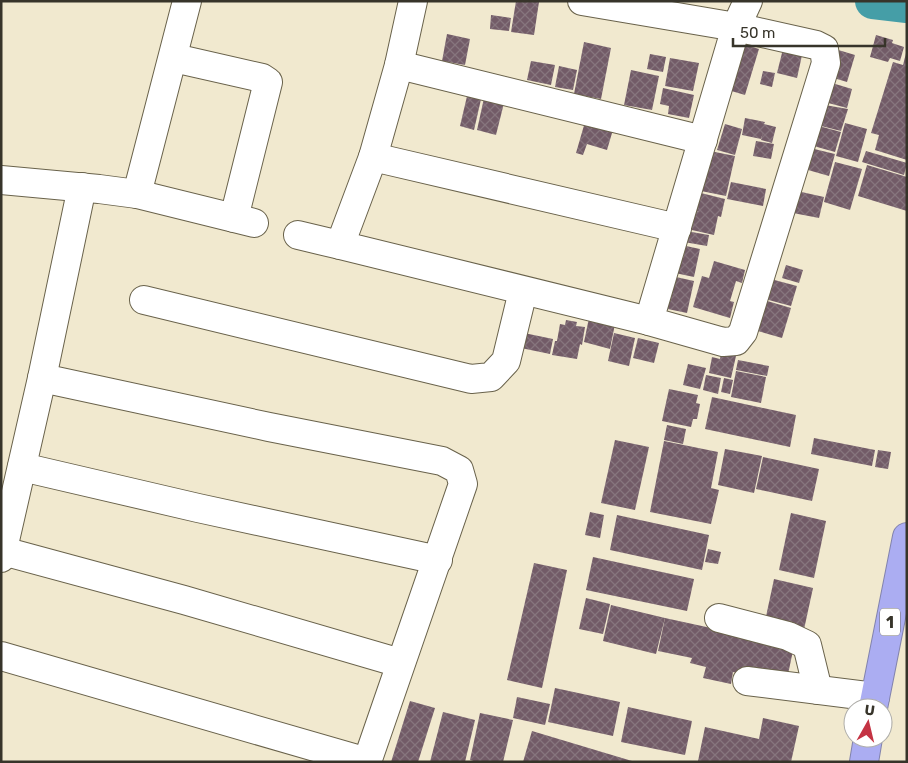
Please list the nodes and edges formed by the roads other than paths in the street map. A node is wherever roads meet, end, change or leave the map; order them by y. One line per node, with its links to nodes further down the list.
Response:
1 (187, 1): 5 (street)
2 (413, 1): 6 (street)
3 (582, 1): 4 (street)
4 (743, 12): 7 (street); 17 (street)
5 (174, 58): 11 (street); 11 (street)
6 (399, 65): 7 (street); 8 (street)
7 (703, 140): 12 (street)
8 (373, 157): 12 (street); 14 (street)
9 (1, 180): 10 (street)
10 (82, 187): 11 (street); 18 (street)
11 (137, 194)
12 (677, 228): 17 (street)
13 (298, 235): 14 (street)
14 (340, 246): 15 (street)
15 (523, 290): 16 (street); 17 (street)
16 (144, 300)
17 (649, 321)
18 (42, 378): 19 (street); 23 (street)
19 (22, 467): 20 (street); 23 (street)
20 (6, 509): 22 (street)
21 (907, 537): 30 (highway, 1)
22 (2, 554): 26 (street)
23 (438, 560): 26 (street)
24 (719, 618): 28 (street)
25 (1, 656): 32 (street)
26 (400, 663): 32 (street)
27 (747, 681): 28 (street)
28 (818, 690): 29 (street)
29 (852, 698)
30 (875, 698)
31 (866, 748): 33 (highway)
32 (367, 762)
33 (864, 762)

